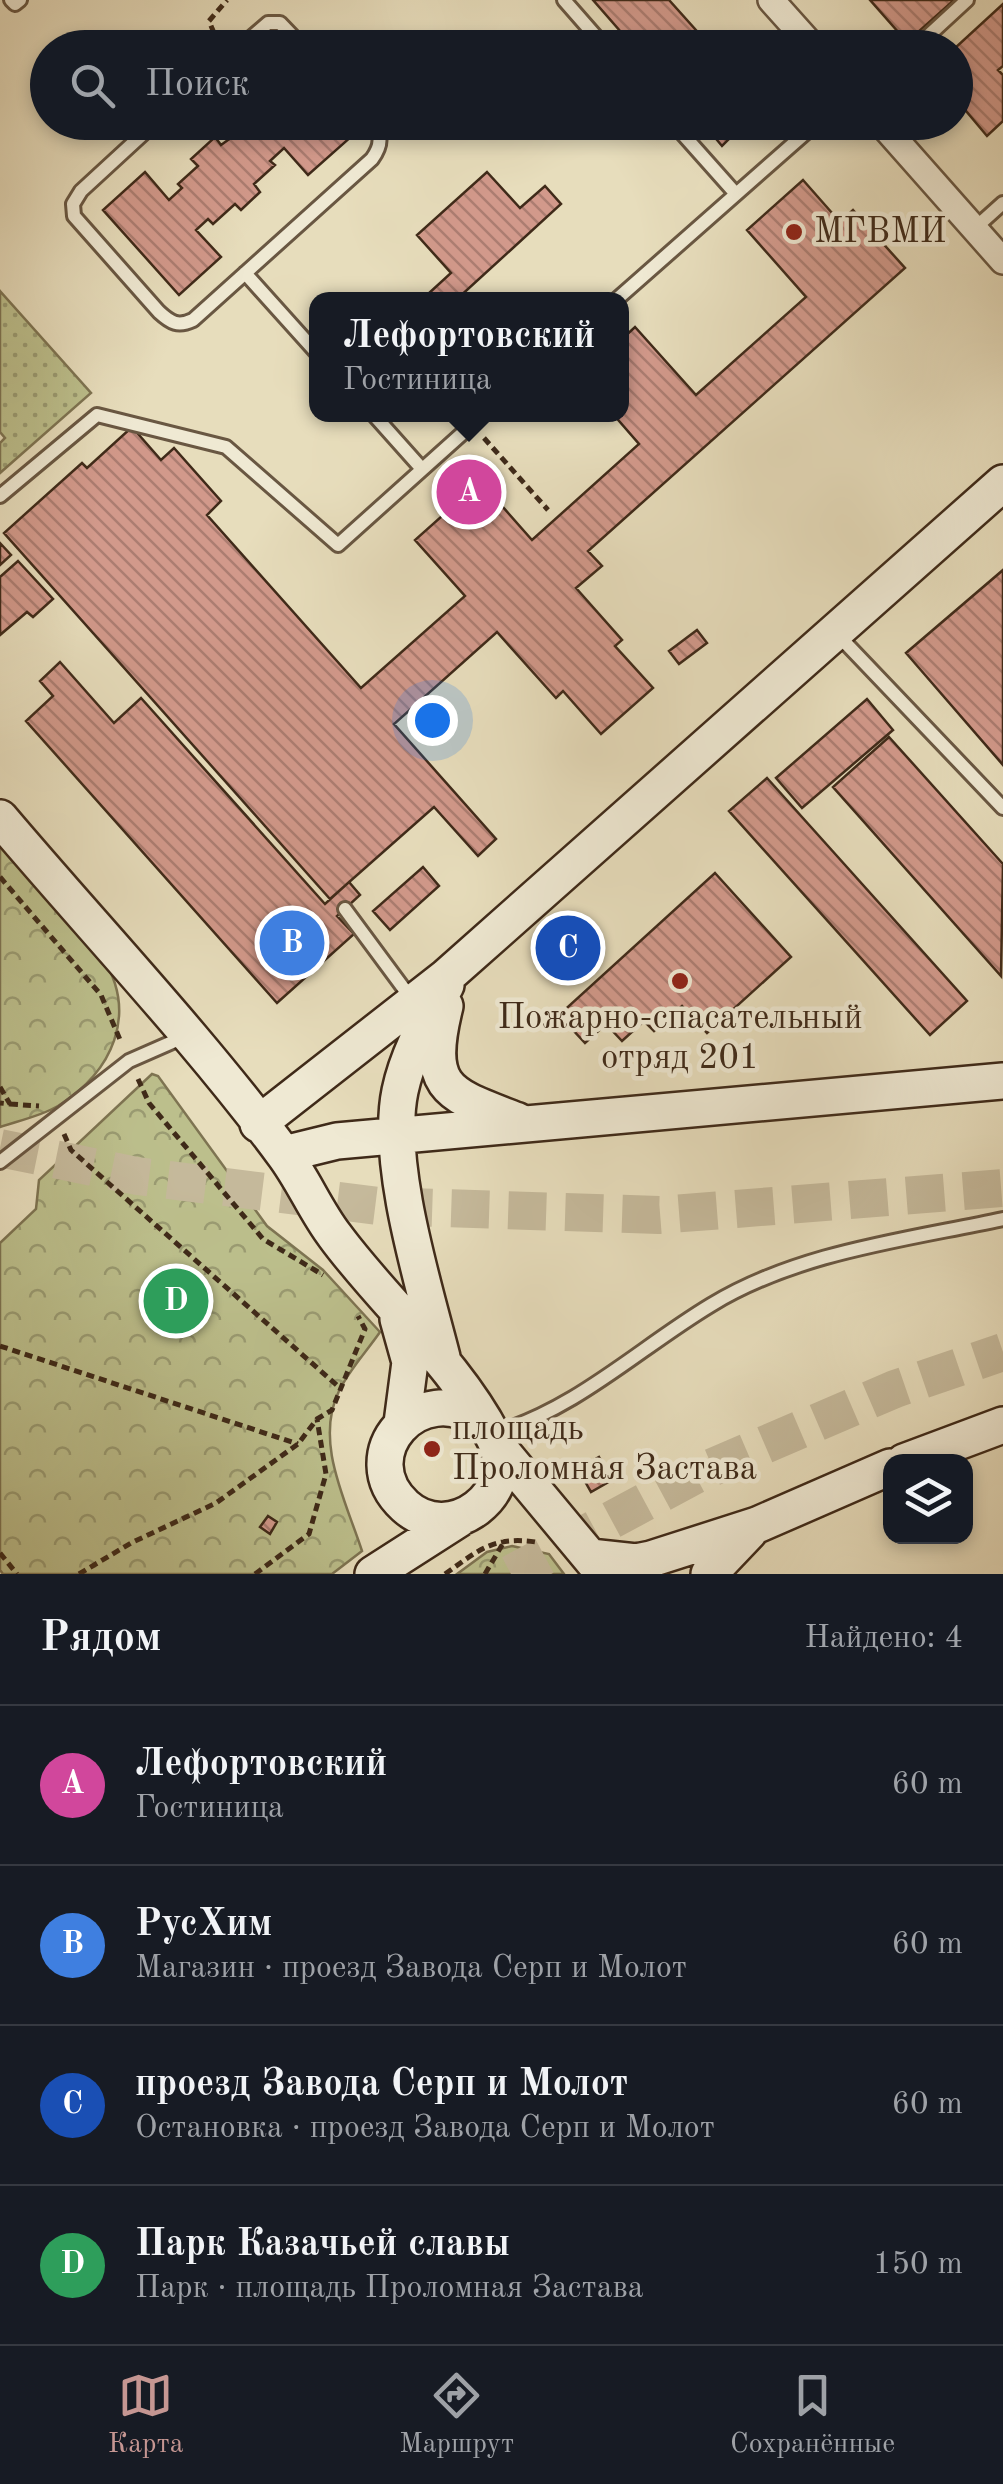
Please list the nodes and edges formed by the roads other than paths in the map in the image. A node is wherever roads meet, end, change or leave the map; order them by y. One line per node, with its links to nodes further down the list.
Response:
1 (12, 0): 2 (lane)
2 (20, 0)
3 (564, 0): 8 (lane)
4 (772, 0): 9 (street)
5 (967, 0): 10 (lane)
6 (259, 30): 7 (lane)
7 (287, 30)
8 (590, 30)
9 (798, 30)
10 (934, 30)
11 (136, 140): 20 (lane)
12 (380, 140): 20 (lane)
13 (688, 140): 16 (lane)
14 (798, 140): 16 (lane)
15 (896, 140): 18 (street)
16 (736, 194): 21 (lane)
17 (1003, 204): 18 (lane)
18 (974, 229): 19 (street)
19 (1003, 261)
20 (245, 274): 22 (lane)
21 (625, 292)
22 (309, 344)
23 (380, 422): 25 (lane)
24 (475, 422): 25 (lane)
25 (422, 470): 27 (lane)
26 (1003, 483): 28 (street)
27 (0, 496)
28 (836, 632): 29 (lane); 32 (street)
29 (1003, 808)
30 (0, 818): 34 (street)
31 (345, 909): 33 (lane)
32 (454, 970): 33 (street); 36 (street); 38 (street)
33 (414, 1003): 37 (street)
34 (186, 1036): 37 (street); 40 (lane)
35 (1003, 1081): 36 (street)
36 (524, 1123): 38 (street)
37 (258, 1124): 39 (street)
38 (400, 1135): 39 (street); 43 (street)
39 (284, 1154): 42 (street)
40 (0, 1162)
41 (1003, 1219): 46 (lane)
42 (392, 1304): 43 (street); 44 (street)
43 (444, 1366): 46 (street)
44 (402, 1424): 46 (street); 49 (street)
45 (1003, 1425): 47 (street)
46 (491, 1435): 50 (street); 52 (street)
47 (925, 1454)
48 (883, 1470): 51 (street)
49 (394, 1493): 50 (street); 54 (street)
50 (466, 1516): 52 (street); 54 (street)
51 (757, 1525): 53 (street); 55 (street)
52 (550, 1530): 53 (street)
53 (597, 1565)
54 (375, 1572)
55 (709, 1574)

